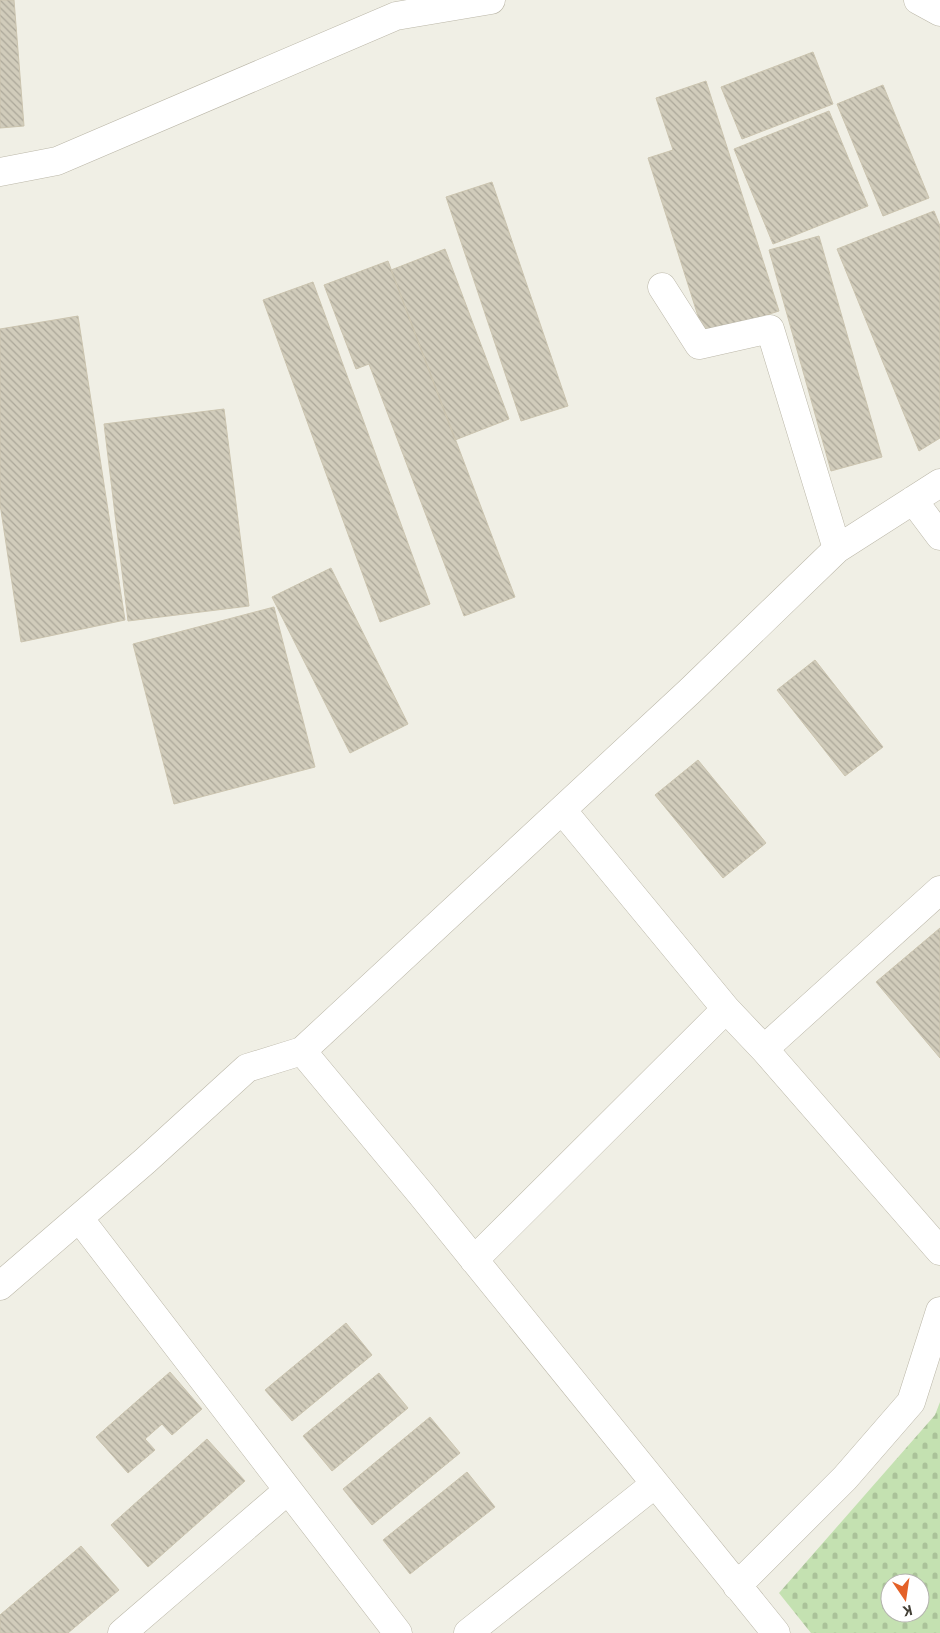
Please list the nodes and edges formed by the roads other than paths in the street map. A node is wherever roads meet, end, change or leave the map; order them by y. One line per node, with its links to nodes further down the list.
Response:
1 (491, 0): 4 (street)
2 (918, 0): 3 (street)
3 (940, 12)
4 (0, 172)
5 (662, 287): 9 (street)
6 (940, 483): 7 (street)
7 (913, 500): 8 (street); 9 (street)
8 (940, 536)
9 (837, 549): 10 (street)
10 (562, 810): 12 (street); 14 (street)
11 (940, 890): 13 (street)
12 (726, 1009): 13 (street); 17 (street)
13 (764, 1049): 16 (street)
14 (302, 1051): 15 (street); 17 (street)
15 (79, 1218): 18 (street); 21 (street)
16 (940, 1251)
17 (474, 1260): 20 (street)
18 (0, 1286)
19 (940, 1311): 22 (street)
20 (655, 1484): 22 (street); 25 (street)
21 (287, 1491): 23 (street); 24 (street)
22 (737, 1586): 26 (street)
23 (122, 1633)
24 (398, 1633)
25 (468, 1633)
26 (776, 1633)

